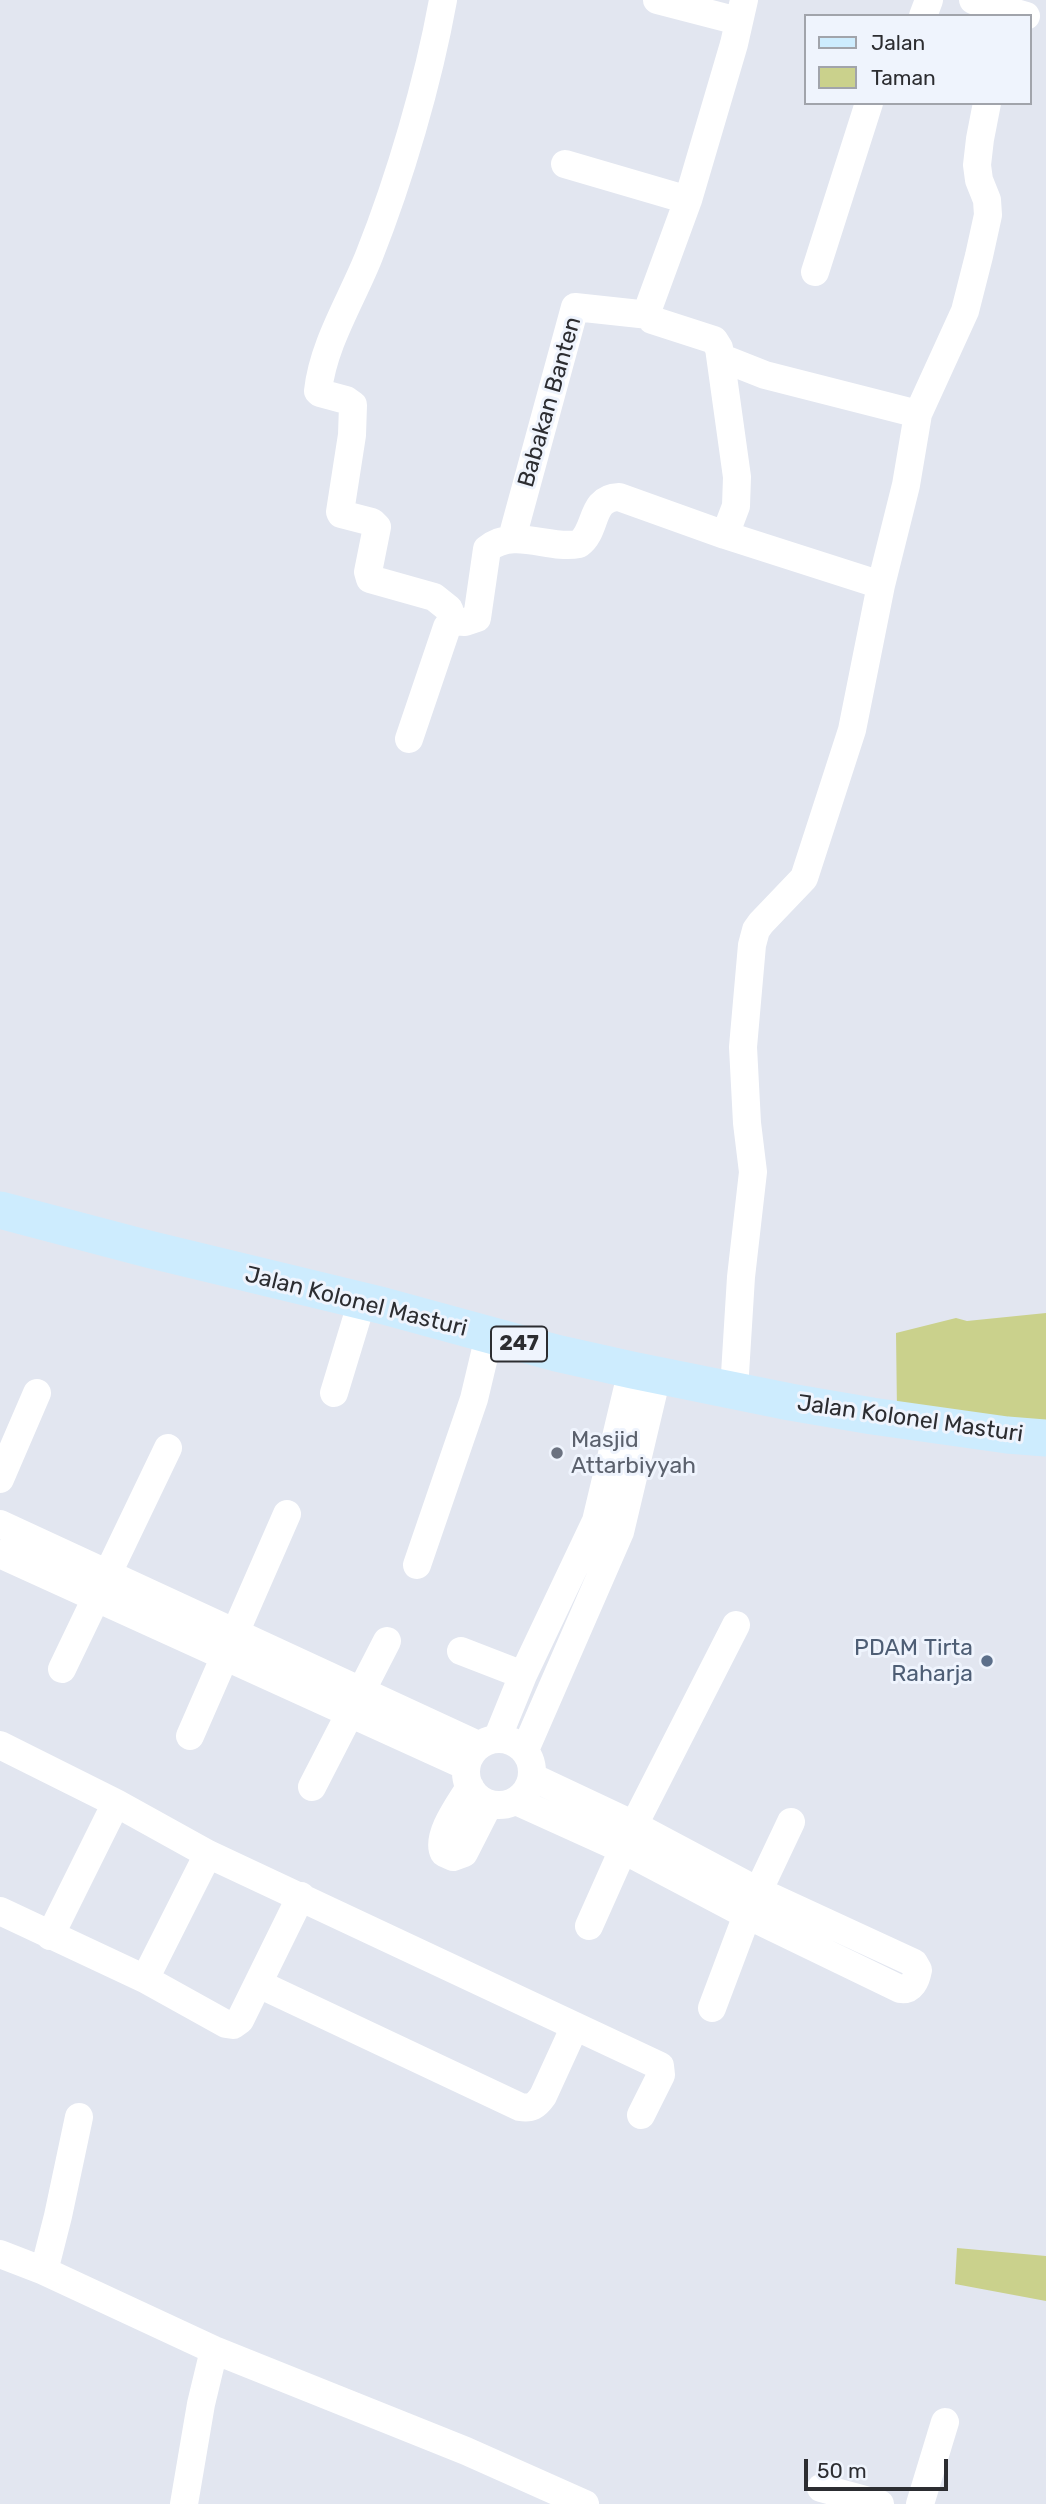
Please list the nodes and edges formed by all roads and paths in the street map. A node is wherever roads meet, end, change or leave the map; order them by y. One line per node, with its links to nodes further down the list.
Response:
1 (443, 0): 17 (street)
2 (657, 0): 4 (street)
3 (974, 0): 5 (street)
4 (741, 11): 9 (street)
5 (1017, 12)
6 (868, 105): 10 (street)
7 (987, 105): 13 (street)
8 (565, 164): 9 (street)
9 (688, 200): 11 (street)
10 (815, 272)
11 (649, 315): 12 (street); 15 (street, Babakan Banten)
12 (722, 358): 13 (street); 14 (street)
13 (918, 414): 16 (street)
14 (725, 536): 15 (street); 16 (street)
15 (512, 538): 17 (street)
16 (881, 585): 23 (street)
17 (452, 621): 18 (street)
18 (409, 738)
19 (0, 1210): 20 (main road, Jalan Kolonel Masturi / 247)
20 (362, 1300): 21 (main road, Jalan Kolonel Masturi / 247); 25 (street)
21 (489, 1336): 22 (main road, Jalan Kolonel Masturi / 247); 33 (street)
22 (645, 1373): 23 (main road, Jalan Kolonel Masturi / 247); 26 (street)
23 (734, 1390): 27 (main road, Jalan Kolonel Masturi / 247)
24 (37, 1393): 29 (street)
25 (334, 1393)
26 (631, 1432): 35 (street); 37 (street)
27 (1046, 1438)
28 (168, 1448): 34 (street)
29 (0, 1479)
30 (287, 1514): 39 (street)
31 (0, 1524): 34 (street)
32 (0, 1553): 34 (street)
33 (417, 1565)
34 (112, 1591): 39 (street); 41 (street)
35 (551, 1616): 37 (street); 42 (street)
36 (736, 1625): 51 (street)
37 (579, 1626): 46 (street)
38 (387, 1641): 43 (street)
39 (240, 1649): 43 (street); 44 (street)
40 (461, 1651): 42 (street)
41 (62, 1669)
42 (523, 1675): 47 (street)
43 (366, 1707): 47 (street); 48 (street)
44 (190, 1735)
45 (2, 1750): 49 (street)
46 (528, 1763): 47 (street); 47 (street); 51 (street)
47 (486, 1774): 51 (street)
48 (312, 1787)
49 (116, 1803): 52 (street); 57 (street)
50 (791, 1822): 54 (street)
51 (635, 1841): 54 (street); 56 (street)
52 (208, 1854): 53 (street); 58 (street)
53 (301, 1896): 59 (street); 61 (street)
54 (752, 1903): 54 (street); 60 (street)
55 (0, 1911): 57 (street)
56 (589, 1926)
57 (50, 1936): 58 (street)
58 (145, 1979): 59 (street)
59 (259, 1984): 61 (street)
60 (712, 2008)
61 (575, 2026): 62 (street)
62 (641, 2115)
63 (79, 2117): 65 (street)
64 (0, 2254): 65 (street)
65 (44, 2271): 66 (street)
66 (214, 2350): 69 (street); 70 (street)
67 (945, 2421): 72 (street)
68 (820, 2485): 71 (street)
69 (579, 2503)
70 (184, 2504)
71 (880, 2504)
72 (920, 2504)

